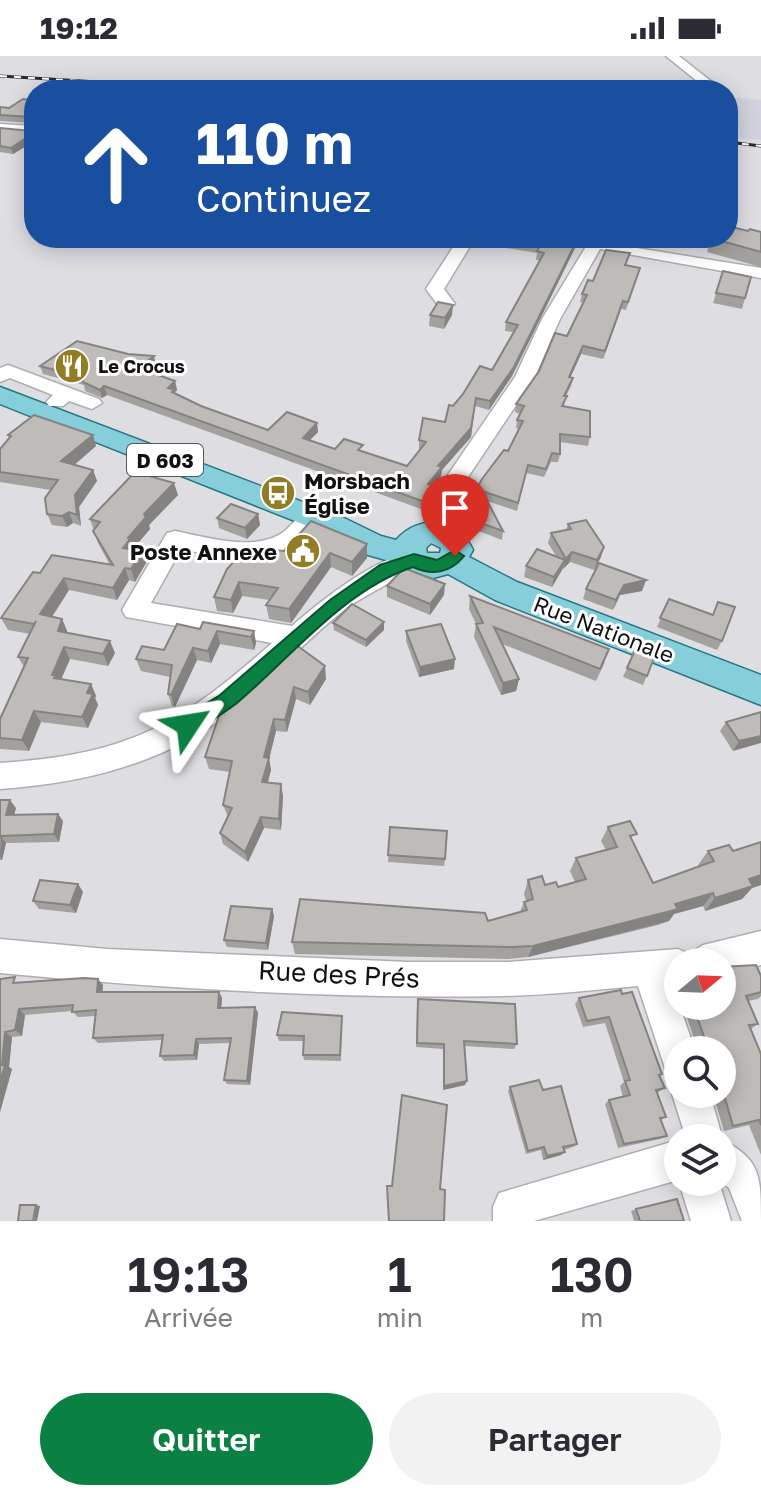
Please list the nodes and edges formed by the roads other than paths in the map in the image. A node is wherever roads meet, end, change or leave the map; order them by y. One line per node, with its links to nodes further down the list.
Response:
1 (672, 56): 2 (street)
2 (703, 80)
3 (0, 128): 4 (street)
4 (24, 129)
5 (461, 248): 9 (street)
6 (586, 248): 16 (street)
7 (614, 248): 8 (street)
8 (761, 273)
9 (446, 304)
10 (0, 376): 11 (street)
11 (67, 393): 13 (street); 14 (street)
12 (0, 395): 14 (main road, Rue Nationale / D 603)
13 (92, 403)
14 (43, 412): 15 (main road, Rue Nationale / D 603)
15 (321, 521): 16 (main road, Rue Nationale / D 603); 17 (street)
16 (413, 552): 17 (street); 18 (main road, Rue Nationale / D 603)
17 (298, 637): 19 (street)
18 (761, 690)
19 (0, 776)
20 (761, 948): 21 (street)
21 (736, 954)
22 (0, 956): 23 (street, Rue des Prés)
23 (664, 967)
24 (664, 1164): 28 (street)
25 (736, 1169): 27 (street)
26 (703, 1196): 29 (street)
27 (761, 1219)
28 (513, 1221)
29 (711, 1221)

